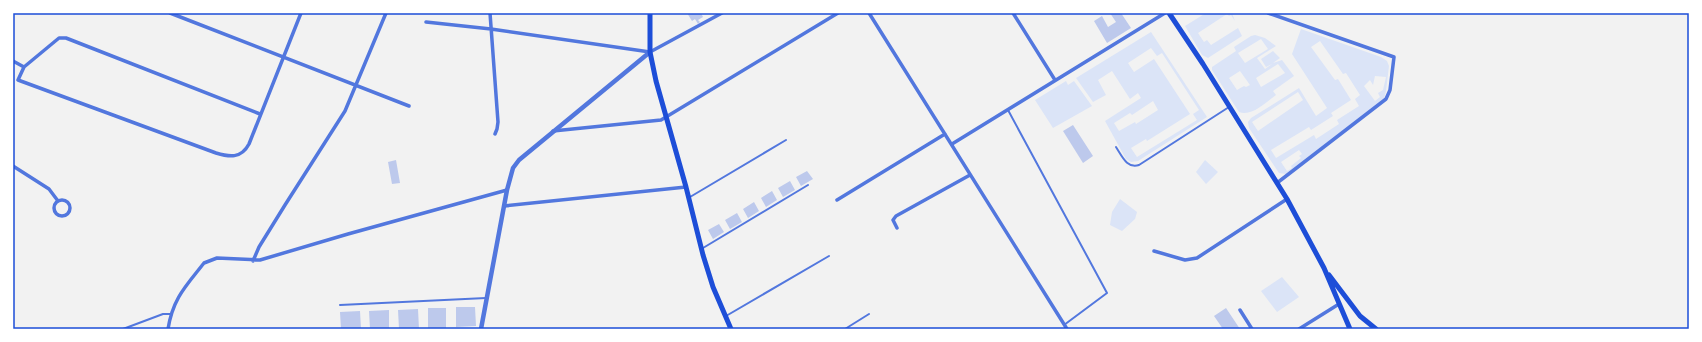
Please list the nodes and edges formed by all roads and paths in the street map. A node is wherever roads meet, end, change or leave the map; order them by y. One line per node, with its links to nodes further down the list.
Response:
1 (170, 13): 16 (street)
2 (301, 13): 16 (street)
3 (386, 13): 22 (street)
4 (490, 13): 14 (street)
5 (650, 13): 15 (main road)
6 (722, 13): 15 (street)
7 (838, 13): 27 (street)
8 (870, 13): 30 (street)
9 (1013, 13): 21 (street)
10 (1165, 13): 21 (street)
11 (1169, 13): 24 (main road)
12 (1268, 13): 36 (street)
13 (426, 22): 14 (street)
14 (491, 28): 15 (street); 29 (street)
15 (650, 52): 27 (main road); 28 (street)
16 (284, 57): 22 (street); 26 (street)
17 (13, 61): 18 (street)
18 (24, 67): 20 (street); 26 (street)
19 (13, 78): 20 (street)
20 (18, 80): 26 (street)
21 (1055, 80): 25 (street)
22 (357, 86): 23 (street); 49 (street)
23 (409, 106)
24 (1229, 107): 33 (lane); 36 (main road)
25 (1008, 110): 32 (street); 58 (lane)
26 (260, 114)
27 (666, 117): 28 (street); 38 (main road)
28 (552, 132): 39 (street)
29 (495, 134)
30 (945, 134): 32 (street); 42 (street)
31 (786, 140): 40 (lane)
32 (952, 144): 35 (street)
33 (1116, 147)
34 (13, 166): 43 (street)
35 (970, 175): 45 (street); 58 (street)
36 (1277, 183): 41 (main road)
37 (808, 185): 46 (lane)
38 (686, 187): 40 (main road); 44 (street)
39 (507, 190): 44 (street); 49 (street)
40 (689, 198): 46 (main road)
41 (1287, 199): 47 (street); 50 (main road)
42 (837, 200)
43 (58, 201): 43 (street)
44 (504, 206): 51 (street)
45 (896, 228)
46 (702, 249): 57 (main road)
47 (1154, 251)
48 (829, 256): 57 (lane)
49 (253, 261): 55 (street)
50 (1324, 268): 52 (main road); 67 (main road)
51 (485, 298): 53 (lane); 61 (street)
52 (1339, 304): 65 (street); 66 (main road)
53 (340, 305)
54 (1240, 310): 64 (street)
55 (171, 314): 59 (lane); 60 (street)
56 (869, 314): 63 (lane)
57 (725, 317): 62 (main road)
58 (1066, 327)
59 (123, 329)
60 (168, 329)
61 (481, 329)
62 (730, 329)
63 (845, 329)
64 (1252, 329)
65 (1299, 329)
66 (1350, 329)
67 (1376, 329)

